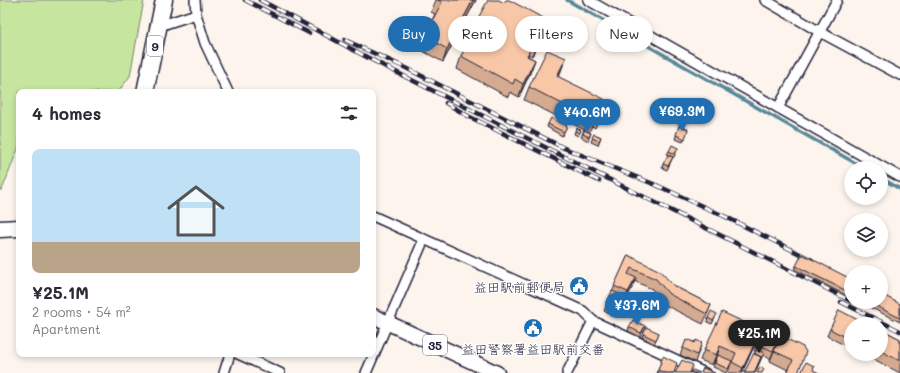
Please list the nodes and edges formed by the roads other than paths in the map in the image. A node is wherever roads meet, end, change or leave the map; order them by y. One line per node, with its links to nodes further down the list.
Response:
1 (164, 0): 7 (highway, 9)
2 (195, 0): 6 (street)
3 (588, 0): 12 (street)
4 (765, 0): 8 (street)
5 (838, 0): 8 (street)
6 (196, 14): 7 (street); 11 (street)
7 (159, 26): 10 (highway, 9)
8 (820, 32): 9 (street); 12 (street)
9 (900, 75)
10 (146, 89)
11 (227, 89)
12 (778, 108): 13 (street)
13 (900, 177)
14 (376, 217): 17 (street)
15 (16, 228): 16 (highway)
16 (0, 229)
17 (424, 239): 19 (street); 20 (street)
18 (376, 317): 20 (main road, 35)
19 (593, 321): 29 (street); 30 (street)
20 (388, 323): 21 (street); 28 (main road, 35)
21 (376, 350)
22 (229, 357): 25 (street)
23 (245, 357): 26 (street)
24 (373, 357): 27 (street)
25 (224, 373)
26 (280, 373)
27 (366, 373)
28 (497, 373)
29 (567, 373)
30 (705, 373)

